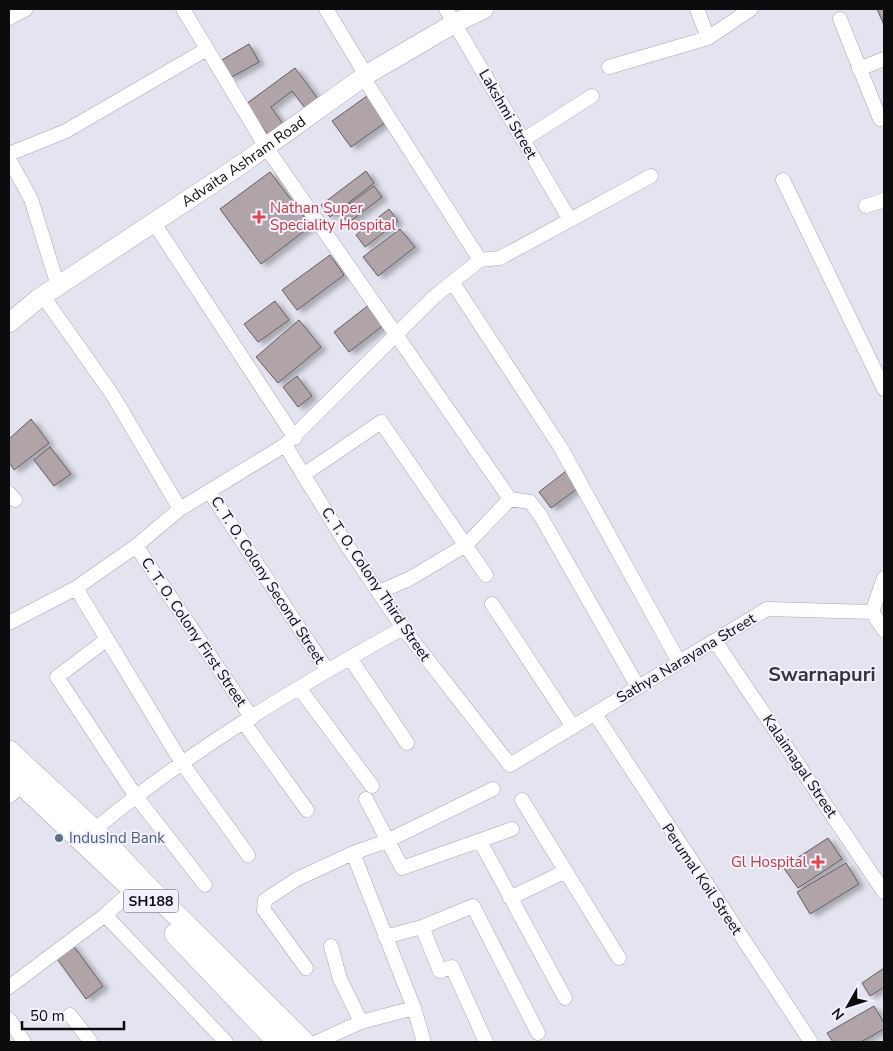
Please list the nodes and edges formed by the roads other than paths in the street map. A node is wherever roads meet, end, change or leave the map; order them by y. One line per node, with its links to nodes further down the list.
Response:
1 (26, 9): 8 (street)
2 (183, 9): 11 (street)
3 (326, 9): 15 (street)
4 (484, 9): 7 (street, Advaita Ashram Road)
5 (697, 9): 10 (street)
6 (752, 9): 10 (street)
7 (451, 16): 15 (street, Advaita Ashram Road); 18 (street, Lakshmi Street)
8 (9, 18)
9 (840, 19): 14 (street)
10 (708, 38): 13 (street)
11 (207, 49): 19 (street); 20 (street)
12 (884, 59): 14 (street)
13 (609, 67)
14 (859, 69): 17 (street)
15 (365, 76): 19 (street, Advaita Ashram Road); 28 (street)
16 (592, 96): 18 (street)
17 (880, 119)
18 (523, 140): 26 (street, Lakshmi Street)
19 (266, 147): 27 (street, Advaita Ashram Road); 32 (street)
20 (9, 154)
21 (9, 160): 30 (street)
22 (651, 176): 26 (street)
23 (783, 180): 33 (street)
24 (884, 200): 25 (street)
25 (866, 206)
26 (570, 220): 28 (street)
27 (154, 223): 30 (street, Advaita Ashram Road); 34 (street, C. T. O. Colony Third Street)
28 (480, 260): 29 (street)
29 (452, 283): 32 (street); 53 (street)
30 (50, 291): 31 (street, Advaita Ashram Road); 38 (street)
31 (9, 323)
32 (396, 336): 34 (street); 37 (street)
33 (884, 389)
34 (290, 441): 35 (street, C. T. O. Colony Third Street); 36 (street)
35 (303, 475): 40 (street); 44 (street, C. T. O. Colony Third Street)
36 (209, 491): 38 (street); 54 (street, C. T. O. Colony Second Street)
37 (510, 498): 40 (street); 55 (street)
38 (180, 509): 39 (street)
39 (136, 546): 43 (street); 58 (street, C. T. O. Colony First Street)
40 (466, 546): 41 (street); 44 (street)
41 (486, 575)
42 (884, 578): 46 (street)
43 (76, 588): 47 (street); 50 (street)
44 (379, 592): 48 (street, C. T. O. Colony Third Street)
45 (492, 604): 59 (street)
46 (872, 612): 49 (street); 51 (street, Sathya Narayana Street)
47 (9, 622)
48 (403, 628): 52 (street); 64 (street, C. T. O. Colony Third Street)
49 (884, 630)
50 (106, 640): 63 (street); 68 (street)
51 (715, 641): 53 (street, Sathya Narayana Street); 81 (street, Kalaimagal Street)
52 (350, 658): 54 (street); 60 (street)
53 (679, 662): 55 (street, Sathya Narayana Street)
54 (327, 670): 56 (street)
55 (638, 687): 57 (street, Sathya Narayana Street)
56 (300, 689): 58 (street); 66 (street)
57 (595, 714): 59 (street, Sathya Narayana Street); 103 (street, Perumal Koil Street)
58 (248, 721): 63 (street); 71 (street, C. T. O. Colony First Street)
59 (573, 727): 64 (street, Sathya Narayana Street)
60 (407, 743)
61 (9, 751): 73 (main road)
62 (9, 762): 100 (main road, SH188)
63 (182, 763): 68 (street); 77 (street)
64 (510, 765)
65 (14, 784): 80 (main road)
66 (372, 786)
67 (493, 789): 74 (street)
68 (135, 795): 73 (street); 79 (street)
69 (366, 799): 74 (street)
70 (522, 800): 78 (street)
71 (307, 810)
72 (512, 829): 75 (street)
73 (94, 830): 100 (main road)
74 (387, 841): 75 (street); 76 (street)
75 (480, 841): 82 (street)
76 (353, 854): 85 (street); 88 (street)
77 (248, 855)
78 (566, 870): 82 (street); 87 (street)
79 (205, 885)
80 (133, 890): 83 (street); 99 (main road)
81 (884, 892)
82 (510, 898): 90 (street)
83 (105, 916): 89 (street); 98 (street)
84 (422, 927): 85 (street); 95 (street); 102 (street)
85 (385, 938): 91 (street)
86 (331, 946): 94 (street)
87 (619, 958)
88 (306, 968)
89 (9, 987)
90 (565, 998)
91 (414, 1008): 94 (street); 101 (street)
92 (70, 1015): 97 (street)
93 (9, 1019): 96 (street)
94 (361, 1022): 100 (street)
95 (538, 1033)
96 (24, 1042)
97 (91, 1042)
98 (226, 1042)
99 (278, 1042)
100 (302, 1042)
101 (424, 1042)
102 (486, 1042)
103 (811, 1042)

